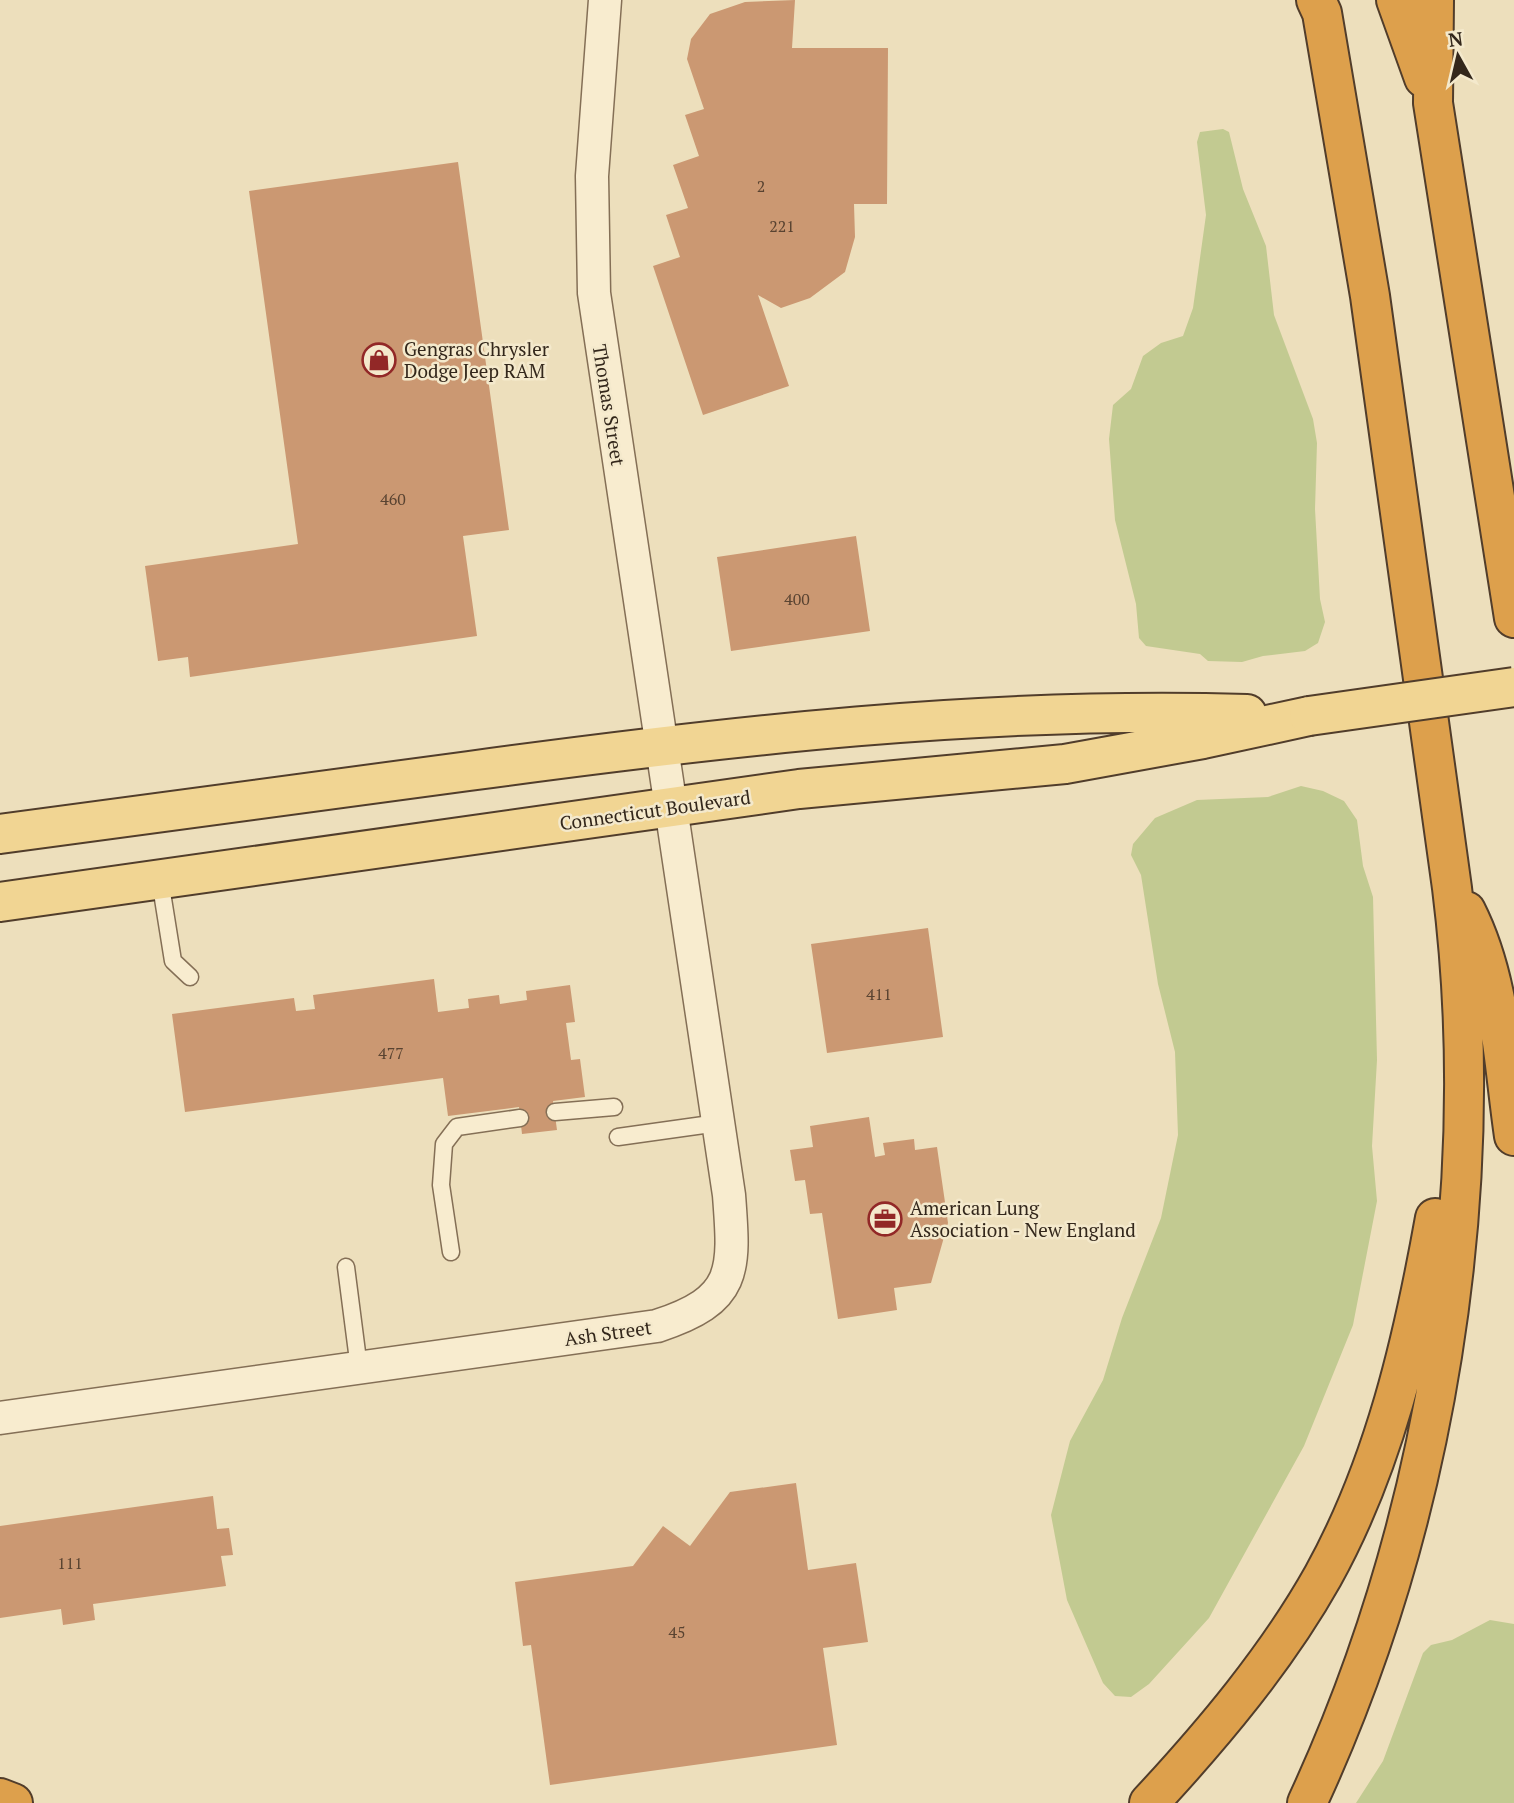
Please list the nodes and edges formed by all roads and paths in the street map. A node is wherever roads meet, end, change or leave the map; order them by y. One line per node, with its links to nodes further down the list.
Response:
1 (605, 0): 9 (street, Thomas Street)
2 (1396, 0): 5 (highway)
3 (1434, 0): 5 (highway)
4 (1321, 4): 13 (highway)
5 (1433, 103): 6 (highway)
6 (1514, 618)
7 (1514, 687): 8 (main road, Connecticut Boulevard, bridge)
8 (1309, 716): 9 (main road, Connecticut Boulevard); 10 (main road, Connecticut Boulevard)
9 (661, 745): 10 (street, Thomas Street); 11 (main road, Connecticut Boulevard)
10 (670, 808): 12 (main road, Connecticut Boulevard); 20 (street, Ash Street)
11 (0, 834)
12 (160, 880): 14 (main road, Connecticut Boulevard); 15 (lane)
13 (1452, 888): 16 (highway); 21 (highway)
14 (0, 902)
15 (190, 977)
16 (1463, 1018): 29 (highway); 30 (highway)
17 (614, 1107): 18 (lane)
18 (555, 1112)
19 (520, 1118): 23 (lane)
20 (718, 1123): 22 (lane); 25 (street, Ash Street)
21 (1514, 1136)
22 (618, 1137)
23 (451, 1252)
24 (346, 1268): 25 (lane)
25 (359, 1368): 26 (street, Ash Street)
26 (0, 1418)
27 (0, 1798): 28 (highway)
28 (13, 1803)
29 (1149, 1803)
30 (1307, 1803)

